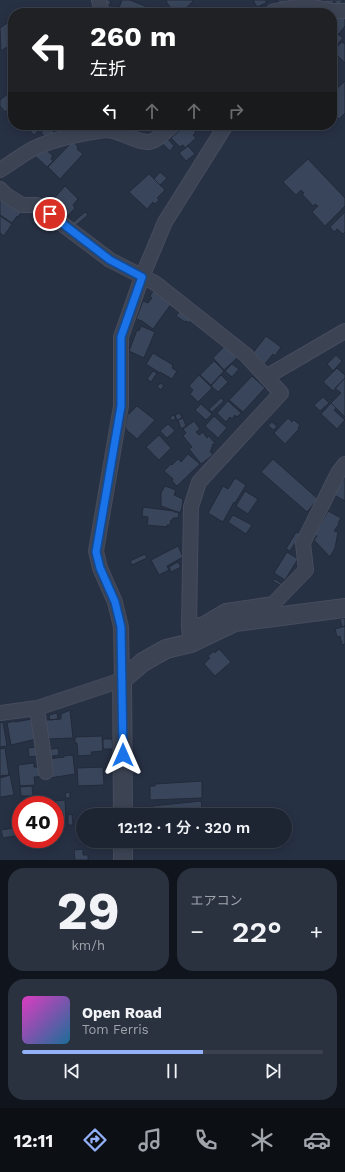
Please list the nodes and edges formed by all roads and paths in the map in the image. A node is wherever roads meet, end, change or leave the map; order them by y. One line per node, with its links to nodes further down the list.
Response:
1 (316, 3): 2 (street); 3 (street)
2 (272, 8)
3 (326, 8)
4 (107, 130): 8 (street)
5 (107, 130): 6 (street)
6 (168, 130)
7 (223, 130): 10 (street)
8 (0, 170)
9 (0, 189): 10 (street)
10 (142, 277): 12 (street); 16 (street)
11 (345, 330): 12 (street)
12 (266, 377): 15 (street)
13 (345, 464): 15 (street)
14 (345, 608): 15 (street)
15 (190, 635): 16 (street)
16 (122, 680): 17 (street); 20 (street)
17 (37, 708): 18 (street); 19 (street)
18 (0, 713)
19 (46, 772)
20 (123, 808)
21 (123, 848): 22 (street)
22 (124, 860)

